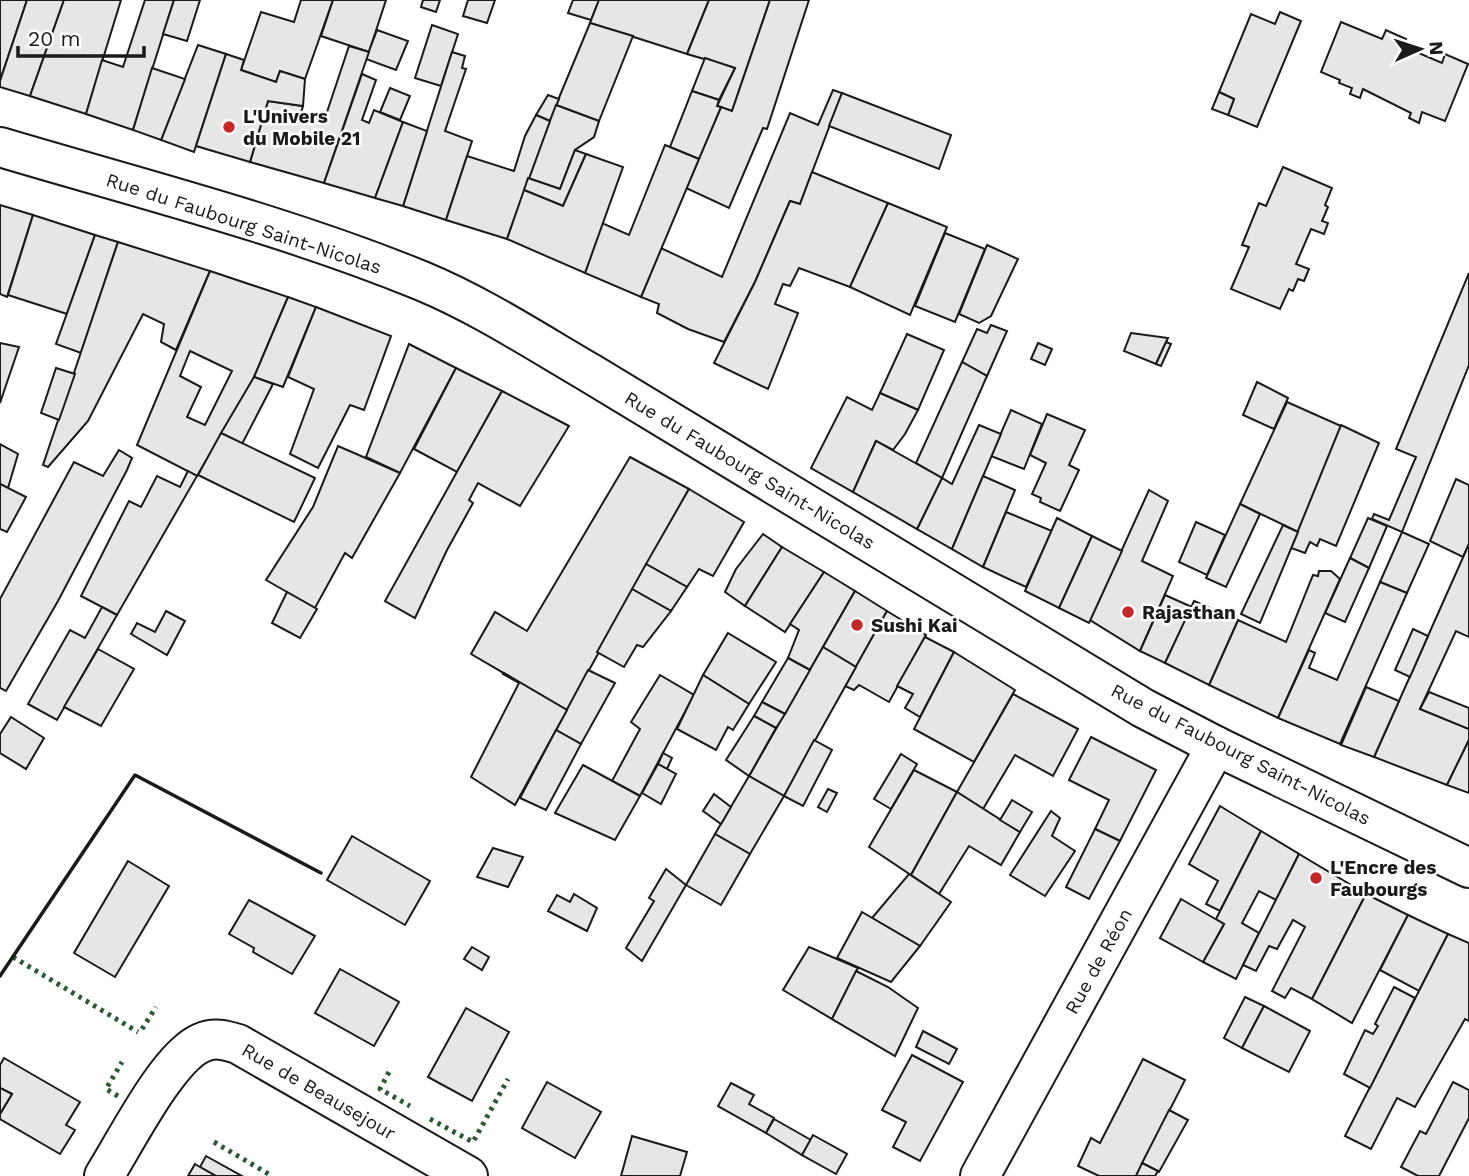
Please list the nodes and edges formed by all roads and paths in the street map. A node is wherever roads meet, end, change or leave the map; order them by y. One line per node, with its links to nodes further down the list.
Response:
1 (0, 147): 2 (main road, Rue du Faubourg Saint-Nicolas)
2 (1216, 746): 3 (main road, Rue du Faubourg Saint-Nicolas); 6 (main road, Rue de Réon)
3 (1469, 868)
4 (104, 1176): 5 (main road, Rue de Beausejour)
5 (468, 1176)
6 (980, 1176)

